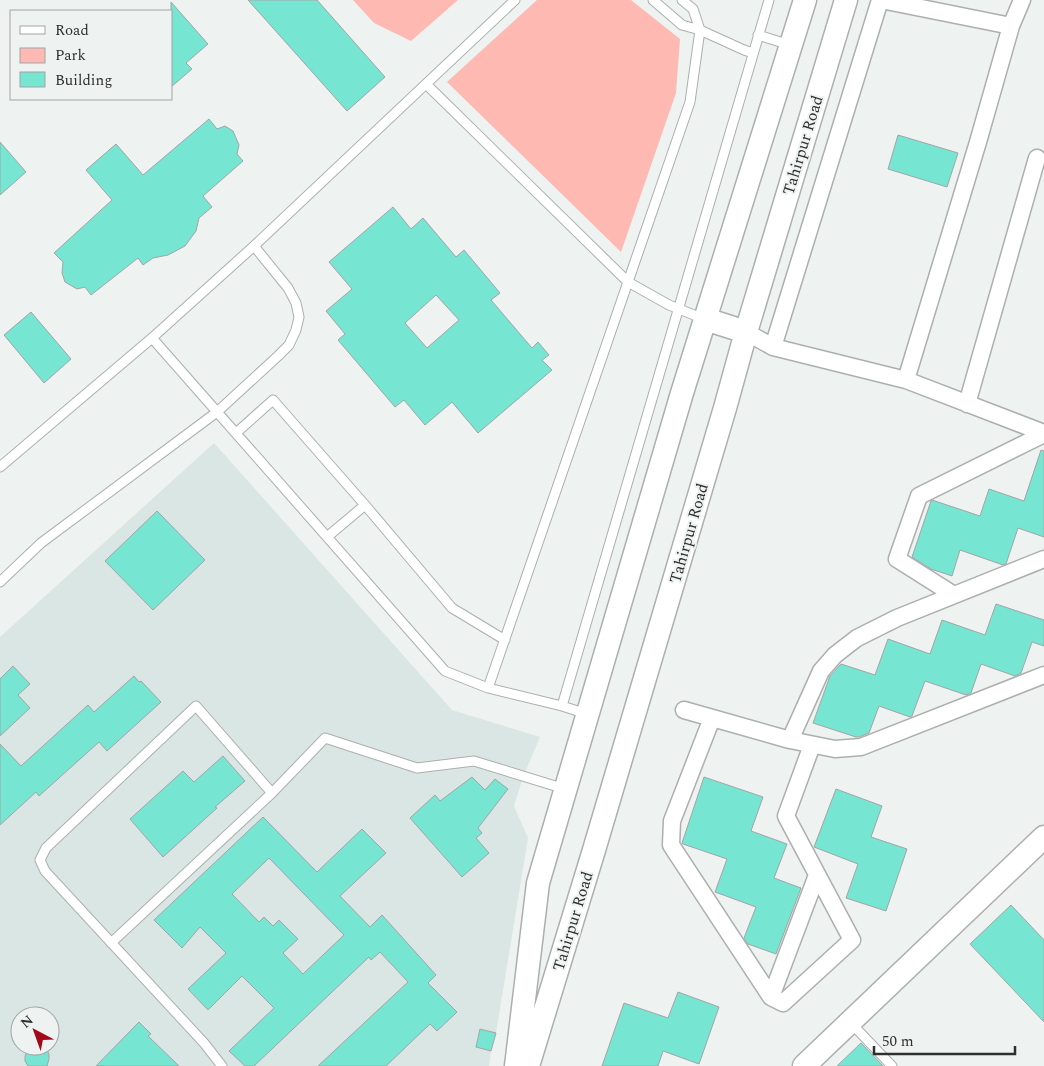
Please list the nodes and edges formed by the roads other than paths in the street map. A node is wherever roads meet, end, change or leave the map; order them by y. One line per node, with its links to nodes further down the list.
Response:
1 (515, 0): 14 (lane)
2 (653, 0): 10 (lane)
3 (682, 0): 10 (lane)
4 (768, 0): 11 (lane)
5 (804, 0): 12 (main road, Tahirpur Road)
6 (846, 0): 20 (main road, Tahirpur Road)
7 (880, 0): 9 (street); 22 (street)
8 (1022, 0): 9 (street)
9 (1011, 26): 23 (street)
10 (700, 30): 13 (lane); 17 (lane)
11 (758, 35): 12 (lane); 13 (lane)
12 (790, 45): 19 (main road, Tahirpur Road)
13 (753, 53): 18 (lane)
14 (426, 84): 16 (lane); 17 (lane)
15 (1037, 158): 24 (street)
16 (254, 246): 21 (lane); 25 (lane)
17 (628, 282): 18 (lane); 34 (lane)
18 (678, 309): 19 (lane); 37 (lane)
19 (705, 319): 20 (main road); 39 (main road, Tahirpur Road)
20 (746, 332): 22 (street); 49 (main road, Tahirpur Road)
21 (152, 338): 25 (lane); 28 (lane)
22 (773, 347): 23 (street)
23 (906, 380): 24 (street)
24 (968, 404): 27 (street)
25 (217, 412): 26 (lane); 32 (lane)
26 (236, 433): 29 (lane); 30 (lane)
27 (1044, 434): 33 (street)
28 (0, 467)
29 (365, 505): 30 (lane); 34 (lane)
30 (327, 537): 36 (lane)
31 (1044, 559): 33 (street)
32 (0, 582)
33 (954, 596): 41 (street)
34 (505, 640): 36 (lane)
35 (1044, 676): 42 (street)
36 (488, 688): 37 (lane)
37 (562, 706): 39 (lane)
38 (684, 710): 40 (street)
39 (587, 714): 43 (main road, Tahirpur Road)
40 (712, 718): 41 (street); 50 (street)
41 (790, 740): 42 (street)
42 (812, 744): 46 (street)
43 (565, 789): 44 (lane); 47 (main road, Tahirpur Road)
44 (272, 793): 48 (lane); 48 (lane)
45 (1044, 837): 51 (main road)
46 (817, 875): 50 (street); 50 (street)
47 (531, 939): 49 (main road); 53 (main road, Tahirpur Road)
48 (111, 943): 52 (lane)
49 (564, 948): 54 (main road, Tahirpur Road)
50 (771, 997)
51 (850, 1022): 55 (main road); 56 (lane)
52 (222, 1066)
53 (516, 1066)
54 (528, 1066)
55 (804, 1066)
56 (892, 1066)

